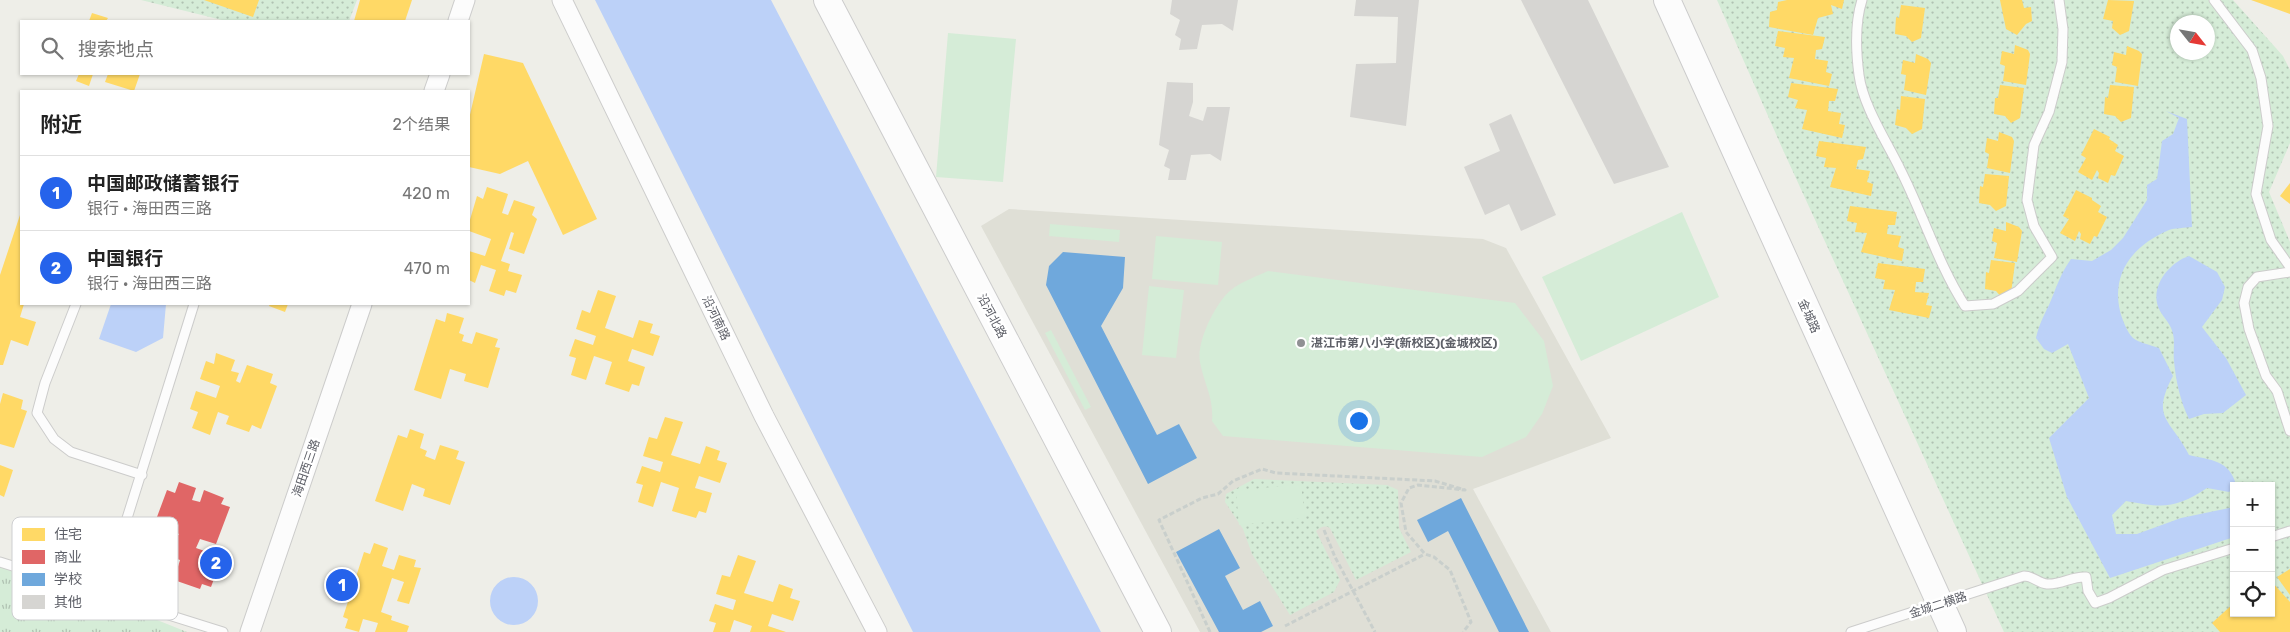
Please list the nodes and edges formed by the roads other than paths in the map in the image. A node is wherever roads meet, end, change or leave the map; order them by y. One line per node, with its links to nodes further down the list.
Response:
1 (465, 0): 8 (street)
2 (562, 0): 28 (street, 沿河南路)
3 (827, 0): 29 (street, 沿河北路)
4 (1667, 0): 24 (street, 金城路)
5 (1862, 0): 6 (lane)
6 (2059, 0)
7 (2214, 0): 11 (lane)
8 (458, 20)
9 (440, 75): 10 (street)
10 (434, 90)
11 (2290, 267)
12 (2290, 272): 16 (lane)
13 (76, 305): 17 (lane)
14 (194, 305): 17 (lane)
15 (362, 305): 27 (street, 海田西三路)
16 (2290, 431)
17 (142, 475): 18 (lane)
18 (128, 517)
19 (2290, 531): 20 (lane)
20 (2275, 536)
21 (2230, 549): 24 (lane, 金城二横路)
22 (0, 562): 23 (lane)
23 (12, 566)
24 (1939, 605): 30 (lane, 金城二横路); 31 (street, 金城路)
25 (178, 618): 26 (lane)
26 (223, 632)
27 (250, 632)
28 (877, 632)
29 (1158, 632)
30 (1851, 632)
31 (1953, 632)

